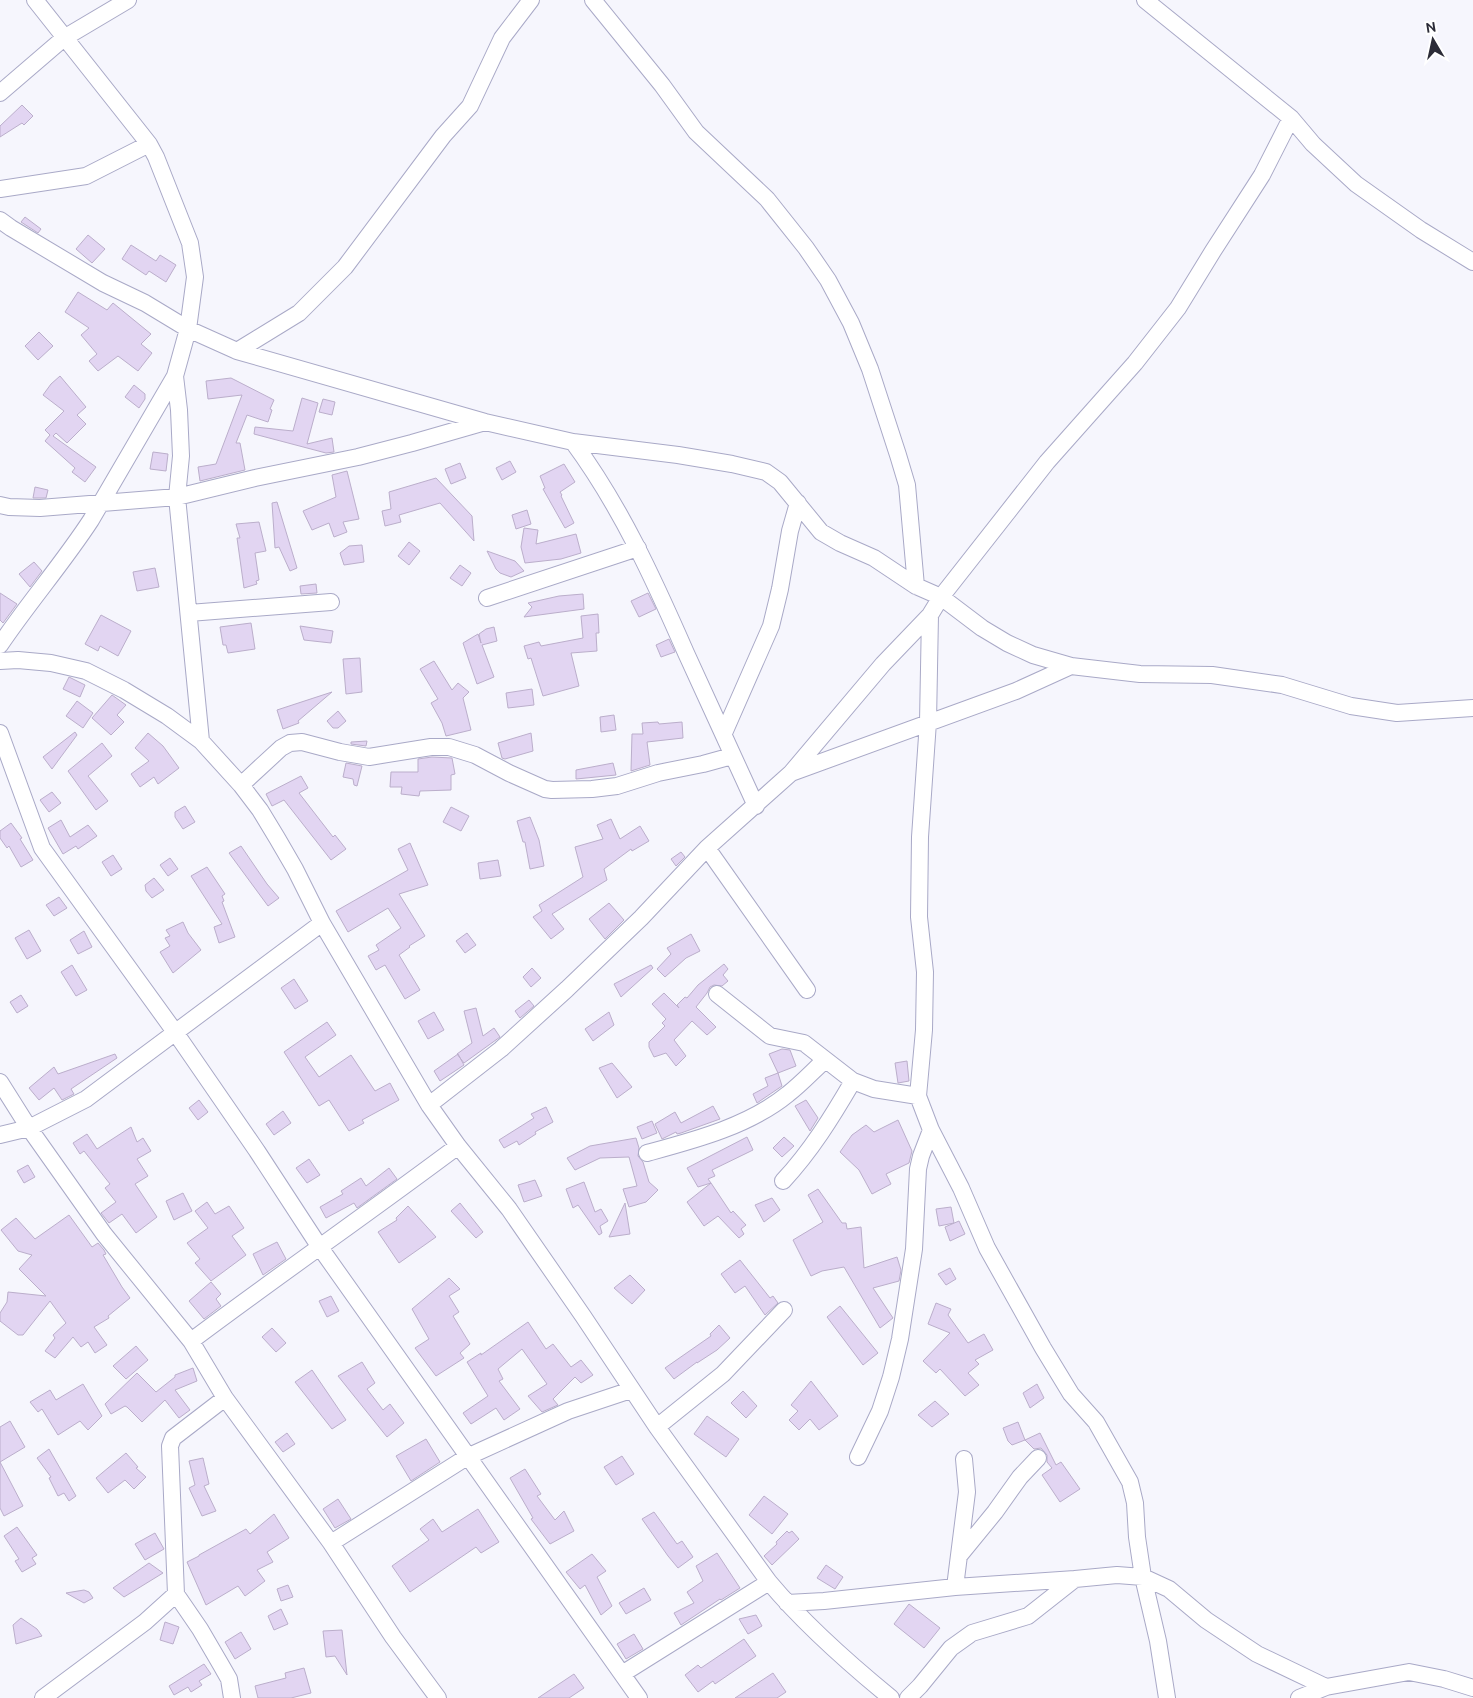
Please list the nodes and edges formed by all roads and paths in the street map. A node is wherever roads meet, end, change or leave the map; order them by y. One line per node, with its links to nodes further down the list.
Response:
1 (35, 0): 6 (street)
2 (128, 0): 6 (street)
3 (531, 0): 14 (street)
4 (593, 0): 23 (street)
5 (1145, 0): 8 (street)
6 (64, 38): 7 (street); 9 (street)
7 (0, 93)
8 (1290, 118): 12 (street); 24 (street)
9 (149, 144): 10 (street); 13 (street)
10 (0, 189)
11 (0, 220): 13 (street)
12 (1473, 262)
13 (188, 329): 14 (street); 15 (street)
14 (237, 351): 16 (street)
15 (175, 376): 18 (street); 20 (street)
16 (485, 422): 17 (street); 18 (street)
17 (573, 442): 19 (street); 22 (street)
18 (177, 497): 20 (street); 27 (street)
19 (798, 503): 23 (street); 35 (street)
20 (100, 504): 21 (street); 29 (street)
21 (0, 505)
22 (638, 548): 25 (street); 35 (street)
23 (916, 586): 24 (street)
24 (941, 597): 28 (street); 31 (street)
25 (486, 598)
26 (332, 602): 27 (street)
27 (189, 613): 36 (street)
28 (930, 615): 33 (street); 38 (street)
29 (0, 645)
30 (0, 661): 36 (street)
31 (1071, 666): 32 (street); 33 (street)
32 (1473, 708)
33 (928, 722): 38 (street); 49 (street)
34 (0, 733): 45 (street)
35 (724, 734): 37 (street)
36 (201, 741): 39 (street)
37 (732, 756): 39 (street); 40 (street)
38 (791, 774): 40 (street)
39 (242, 785): 42 (street)
40 (756, 806): 41 (street)
41 (707, 848): 43 (street); 50 (street)
42 (322, 923): 45 (street); 50 (street)
43 (806, 990)
44 (717, 994): 46 (street)
45 (175, 1032): 51 (street); 57 (street)
46 (825, 1060): 48 (street); 55 (street)
47 (0, 1082): 51 (street)
48 (852, 1082): 49 (street); 56 (street)
49 (918, 1096): 52 (street)
50 (429, 1105): 54 (street)
51 (29, 1128): 53 (street); 59 (street)
52 (932, 1130): 64 (street); 69 (street)
53 (0, 1135)
54 (458, 1146): 57 (street); 60 (street)
55 (647, 1153)
56 (783, 1181)
57 (320, 1246): 59 (street); 63 (street)
58 (784, 1310): 62 (street)
59 (191, 1341): 61 (street)
60 (631, 1390): 62 (street); 63 (street)
61 (225, 1398): 67 (street); 73 (street)
62 (657, 1427): 71 (street)
63 (467, 1457): 67 (street); 75 (street)
64 (858, 1457)
65 (1038, 1458): 68 (street)
66 (964, 1459): 68 (street)
67 (331, 1543): 80 (street)
68 (959, 1556): 72 (street)
69 (1143, 1577): 70 (street); 76 (street); 84 (street)
70 (1075, 1579): 72 (street); 83 (street)
71 (769, 1582): 74 (street); 75 (street)
72 (955, 1587): 74 (street)
73 (176, 1594): 78 (street); 79 (street)
74 (786, 1603): 82 (street)
75 (622, 1674): 81 (street)
76 (1326, 1687): 77 (street); 85 (street)
77 (1473, 1688)
78 (43, 1698)
79 (232, 1698)
80 (438, 1698)
81 (639, 1698)
82 (891, 1698)
83 (908, 1698)
84 (1167, 1698)
85 (1299, 1698)

